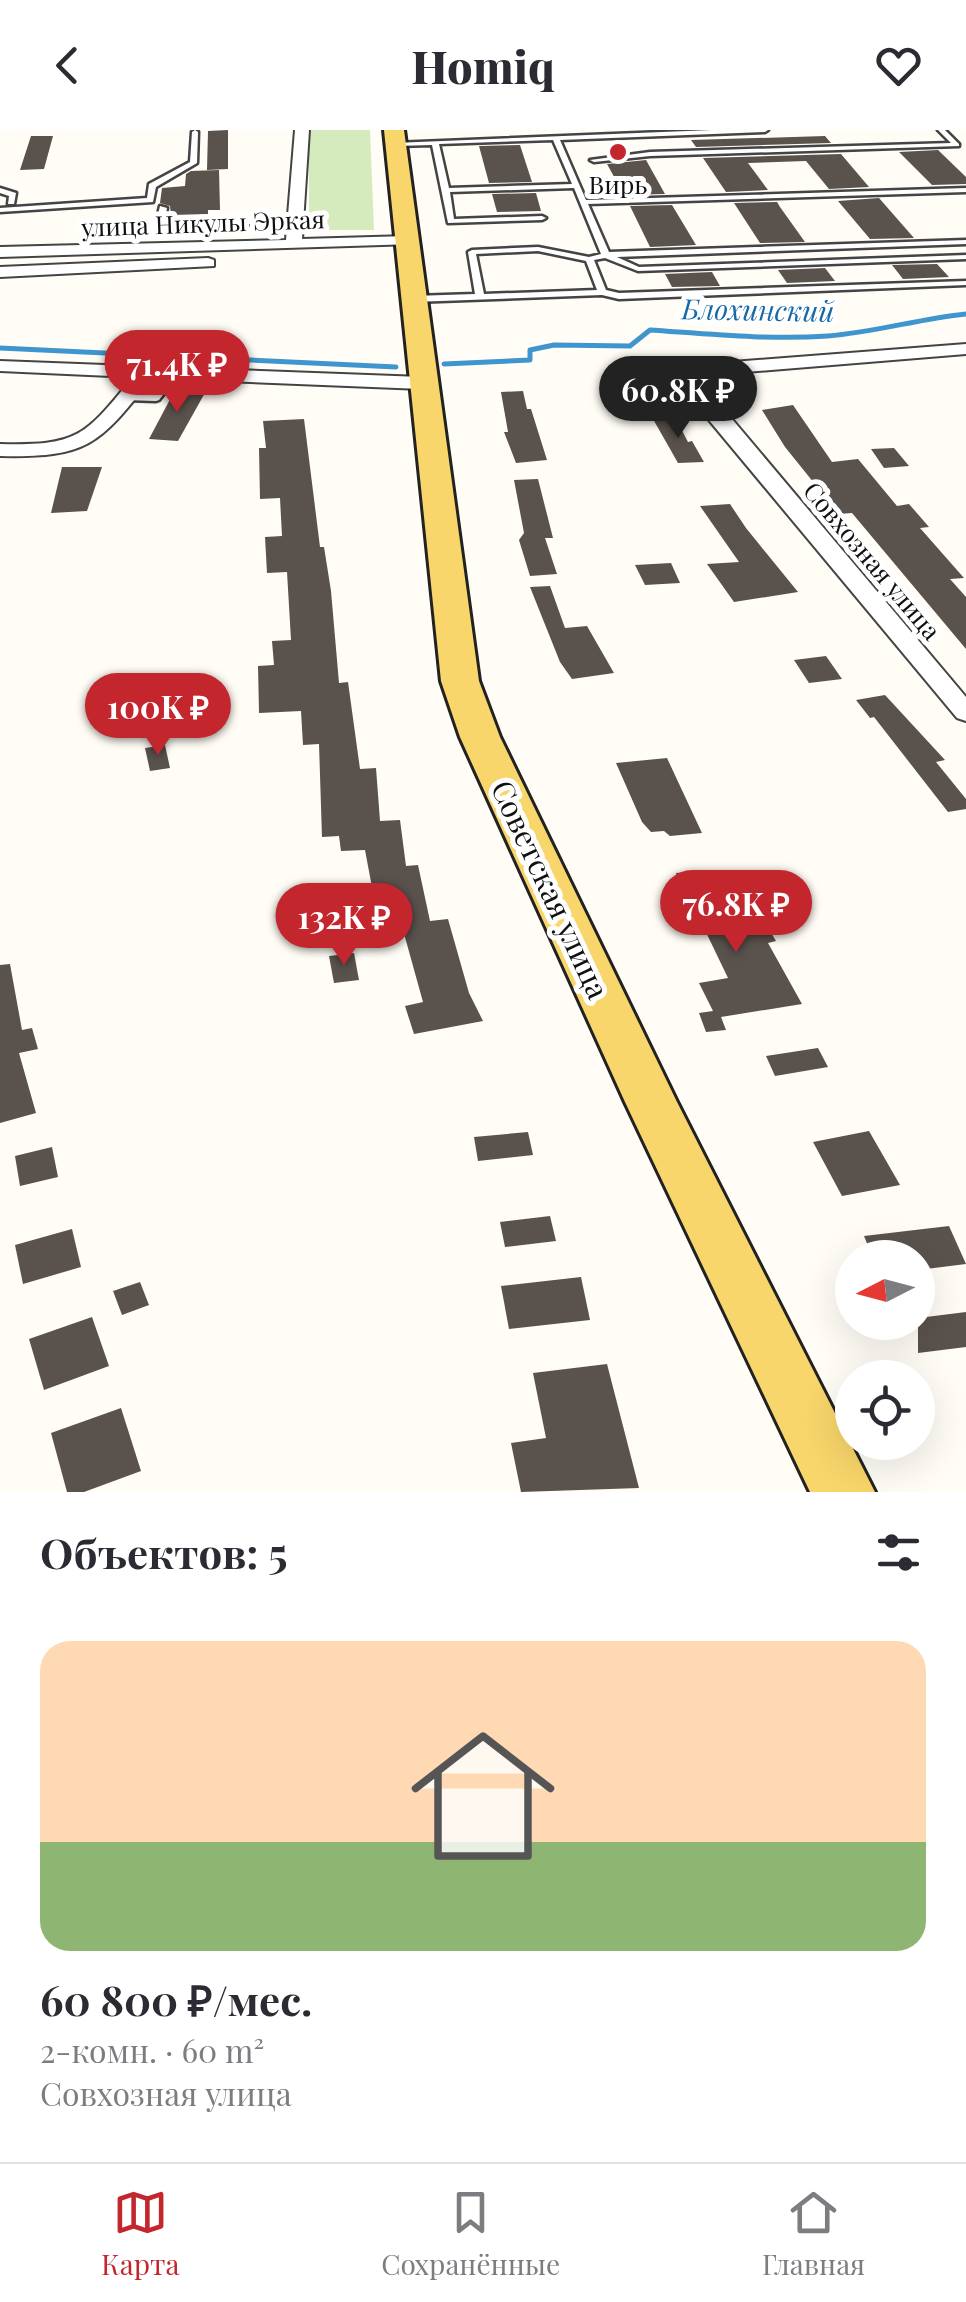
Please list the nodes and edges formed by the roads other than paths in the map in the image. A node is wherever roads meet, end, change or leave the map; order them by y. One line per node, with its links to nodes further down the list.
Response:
1 (302, 130): 22 (street)
2 (765, 130): 5 (lane)
3 (941, 130): 9 (lane)
4 (195, 132): 20 (lane)
5 (639, 134): 7 (lane); 10 (lane)
6 (395, 137): 8 (lane); 23 (main road, Советская улица)
7 (556, 138): 8 (lane); 13 (lane)
8 (435, 142): 15 (lane)
9 (957, 145): 10 (lane); 11 (lane)
10 (650, 154): 12 (lane)
11 (966, 154)
12 (594, 160)
13 (577, 186): 15 (lane); 18 (lane)
14 (0, 190): 17 (lane)
15 (446, 190): 21 (lane)
16 (966, 190): 18 (lane)
17 (11, 202)
18 (584, 202): 28 (lane)
19 (163, 208): 22 (lane)
20 (0, 210)
21 (542, 218)
22 (297, 223): 26 (street)
23 (408, 241): 26 (street, улица Никулы Эркая); 35 (main road, Советская улица)
24 (966, 242): 28 (lane)
25 (271, 244): 26 (street, улица Никулы Эркая); 27 (street, улица Никулы Эркая); 31 (street)
26 (294, 244)
27 (0, 252)
28 (606, 254): 29 (lane); 30 (lane)
29 (966, 257)
30 (589, 260): 33 (lane); 34 (lane)
31 (0, 272)
32 (966, 283): 33 (lane)
33 (602, 292): 34 (lane)
34 (480, 297): 35 (lane)
35 (414, 299): 40 (main road, Советская улица)
36 (966, 349): 43 (street, Совхозная улица)
37 (0, 366): 38 (street)
38 (148, 370): 39 (street); 41 (street)
39 (232, 374): 40 (street); 41 (lane)
40 (422, 383): 44 (main road, Советская улица)
41 (126, 397): 42 (street)
42 (0, 450)
43 (966, 712)
44 (843, 1492)

